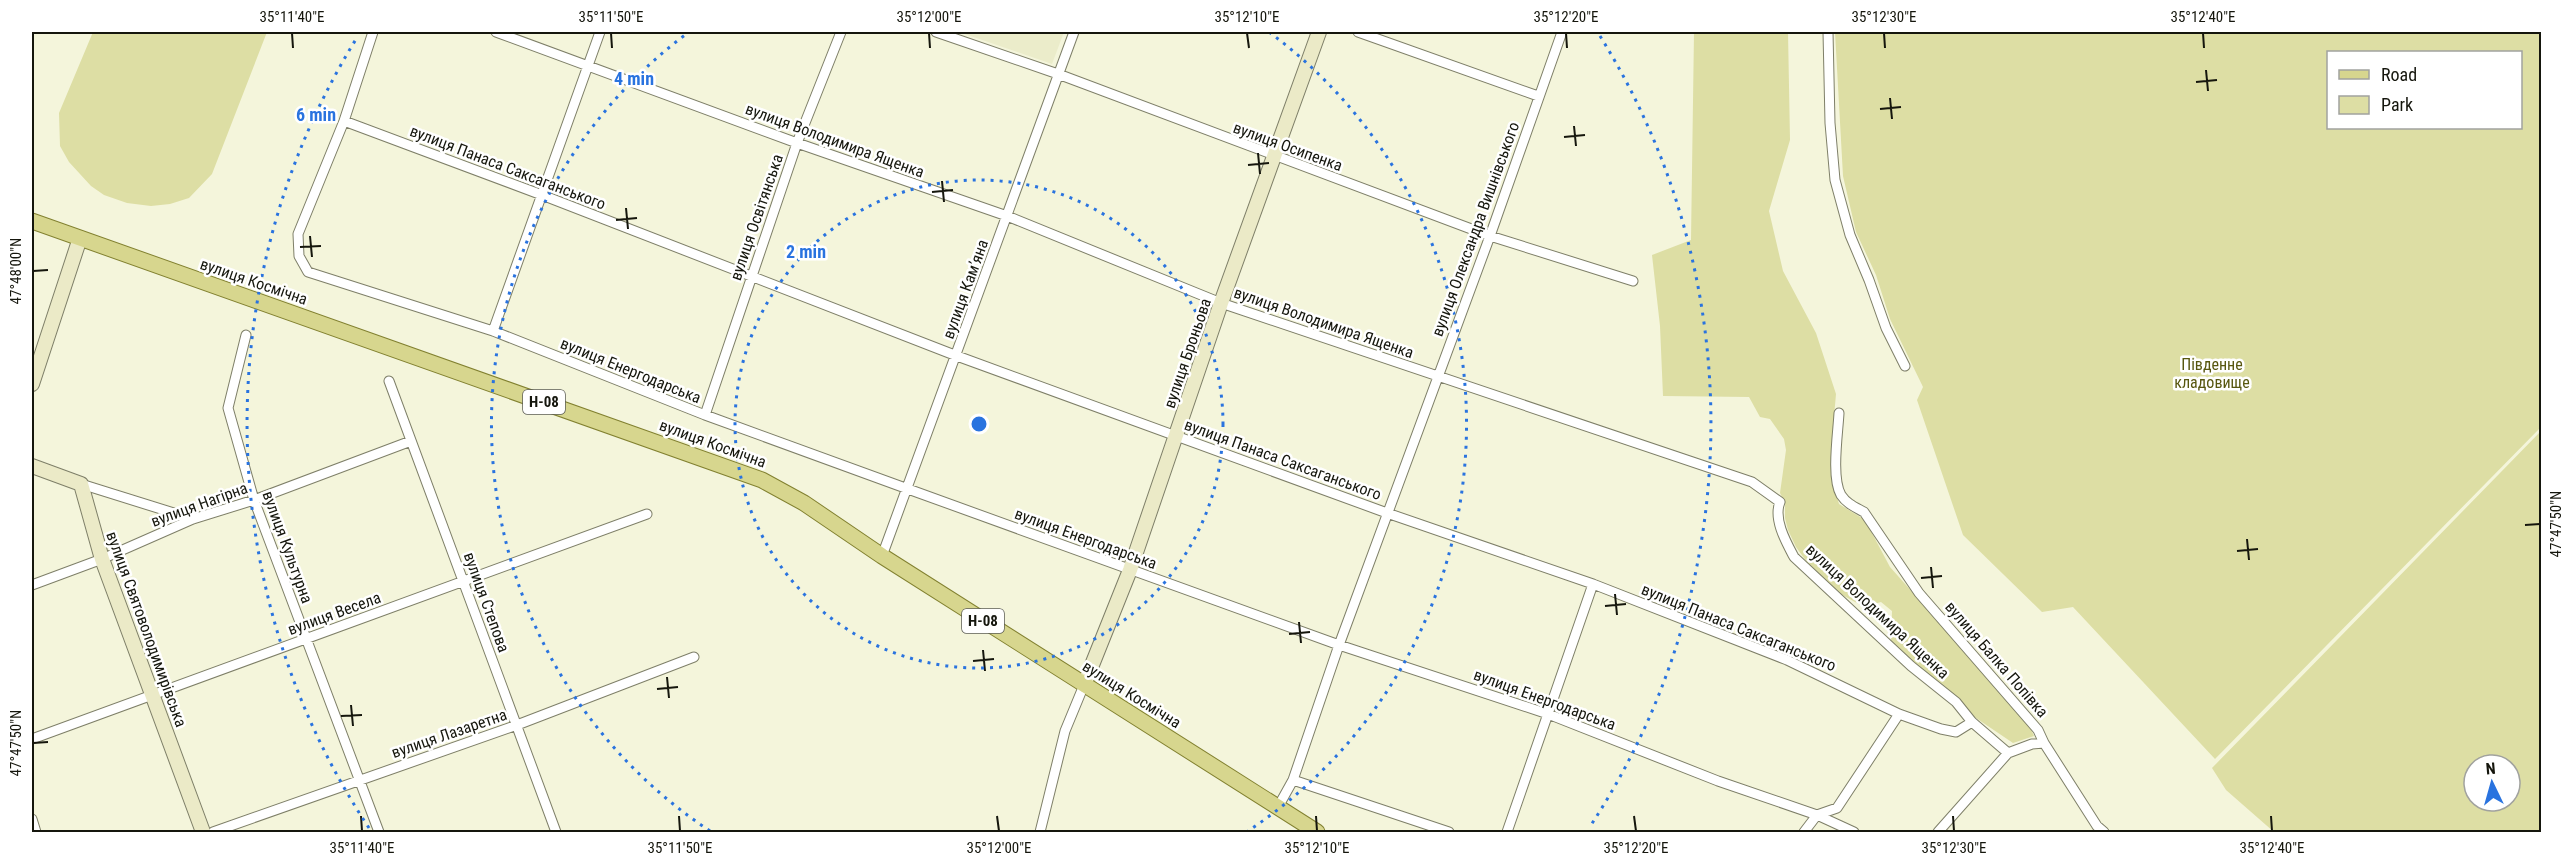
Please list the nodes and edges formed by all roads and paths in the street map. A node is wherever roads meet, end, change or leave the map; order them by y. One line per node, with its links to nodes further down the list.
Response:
1 (373, 32): 14 (street)
2 (496, 32): 11 (street, вулиця Володимира Ященка)
3 (600, 32): 11 (street)
4 (841, 32): 15 (street, вулиця Освітянська)
5 (936, 32): 12 (street, вулиця Осипенка)
6 (1074, 32): 12 (street, вулиця Кам’яна)
7 (1319, 32): 16 (street, вулиця Броньова)
8 (1358, 32): 13 (street)
9 (1562, 32): 13 (street, вулиця Олександра Вишнівського)
10 (1828, 32): 28 (street)
11 (588, 66): 15 (street, вулиця Володимира Ященка); 17 (street)
12 (1058, 75): 16 (street, вулиця Осипенка); 18 (street, вулиця Кам’яна)
13 (1538, 96): 20 (street, вулиця Олександра Вишнівського)
14 (344, 122): 17 (street, вулиця Панаса Саксаганського); 25 (street, вулиця Енергодарська)
15 (797, 143): 18 (street, вулиця Володимира Ященка); 22 (street, вулиця Освітянська)
16 (1272, 156): 20 (street, вулиця Осипенка); 24 (street, вулиця Броньова)
17 (542, 195): 22 (street, вулиця Панаса Саксаганського); 25 (street)
18 (1007, 216): 24 (street, вулиця Володимира Ященка); 27 (street, вулиця Кам’яна)
19 (32, 221): 21 (main road, вулиця Космічна / Н-08)
20 (1490, 236): 23 (street, вулиця Осипенка); 29 (street, вулиця Олександра Вишнівського)
21 (80, 238): 31 (street); 43 (main road, вулиця Космічна / Н-08)
22 (751, 276): 27 (street, вулиця Панаса Саксаганського); 33 (street, вулиця Освітянська)
23 (1633, 281)
24 (1221, 303): 29 (street, вулиця Володимира Ященка); 34 (street, вулиця Броньова)
25 (493, 331): 33 (street, вулиця Енергодарська)
26 (246, 335): 39 (street, вулиця Культурна)
27 (957, 356): 34 (street, вулиця Панаса Саксаганського); 38 (street, вулиця Кам’яна)
28 (1905, 366)
29 (1436, 376): 40 (street, вулиця Олександра Вишнівського); 56 (street, вулиця Володимира Ященка)
30 (389, 381): 35 (street, вулиця Степова)
31 (32, 384)
32 (1839, 413): 59 (street, вулиця Балка Попівка)
33 (705, 415): 38 (street, вулиця Енергодарська)
34 (1176, 436): 40 (street, вулиця Панаса Саксаганського); 45 (street, вулиця Броньова)
35 (411, 441): 39 (street, вулиця Нагірна); 46 (street, вулиця Степова)
36 (32, 466): 37 (street)
37 (81, 484): 42 (street); 44 (street, вулиця Святоволодимирівська)
38 (908, 489): 43 (street, вулиця Кам’яна); 45 (street, вулиця Енергодарська)
39 (254, 500): 42 (street, вулиця Нагірна); 49 (street, вулиця Культурна)
40 (1388, 513): 47 (street, вулиця Панаса Саксаганського); 50 (street, вулиця Олександра Вишнівського)
41 (646, 514): 46 (street, вулиця Весела)
42 (193, 519): 44 (street, вулиця Нагірна)
43 (882, 556): 52 (main road, вулиця Космічна / Н-08)
44 (102, 560): 48 (street, вулиця Нагірна); 53 (street, вулиця Святоволодимирівська)
45 (1130, 570): 50 (street, вулиця Енергодарська); 52 (street, вулиця Броньова)
46 (463, 581): 49 (street, вулиця Весела); 57 (street, вулиця Степова)
47 (1593, 584): 54 (street); 55 (street, вулиця Панаса Саксаганського)
48 (32, 585)
49 (306, 639): 53 (street, вулиця Весела); 61 (street, вулиця Культурна)
50 (1339, 645): 54 (street, вулиця Енергодарська); 62 (street, вулиця Олександра Вишнівського)
51 (694, 657): 57 (street, вулиця Лазаретна)
52 (1084, 686): 63 (main road, вулиця Космічна / Н-08); 71 (street)
53 (152, 695): 58 (street, вулиця Весела); 67 (street, вулиця Святоволодимирівська)
54 (1548, 714): 64 (street, вулиця Енергодарська); 74 (street)
55 (1899, 714): 56 (street, вулиця Панаса Саксаганського); 64 (street)
56 (1972, 722): 60 (street, вулиця Володимира Ященка)
57 (516, 725): 61 (street, вулиця Лазаретна); 70 (street, вулиця Степова)
58 (32, 739)
59 (2044, 743): 60 (street); 78 (street, вулиця Балка Попівка)
60 (2008, 753): 77 (street)
61 (359, 780): 68 (street, вулиця Лазаретна); 69 (street, вулиця Культурна)
62 (1293, 780): 63 (street, вулиця Олександра Вишнівського); 73 (street)
63 (1278, 807): 72 (main road, вулиця Космічна / Н-08)
64 (1817, 815): 75 (street); 76 (street, вулиця Енергодарська)
65 (32, 819): 66 (street)
66 (36, 832)
67 (203, 832)
68 (213, 832)
69 (379, 832)
70 (556, 832)
71 (1040, 832)
72 (1317, 832)
73 (1449, 832)
74 (1507, 832)
75 (1804, 832)
76 (1854, 832)
77 (1938, 832)
78 (2104, 832)

